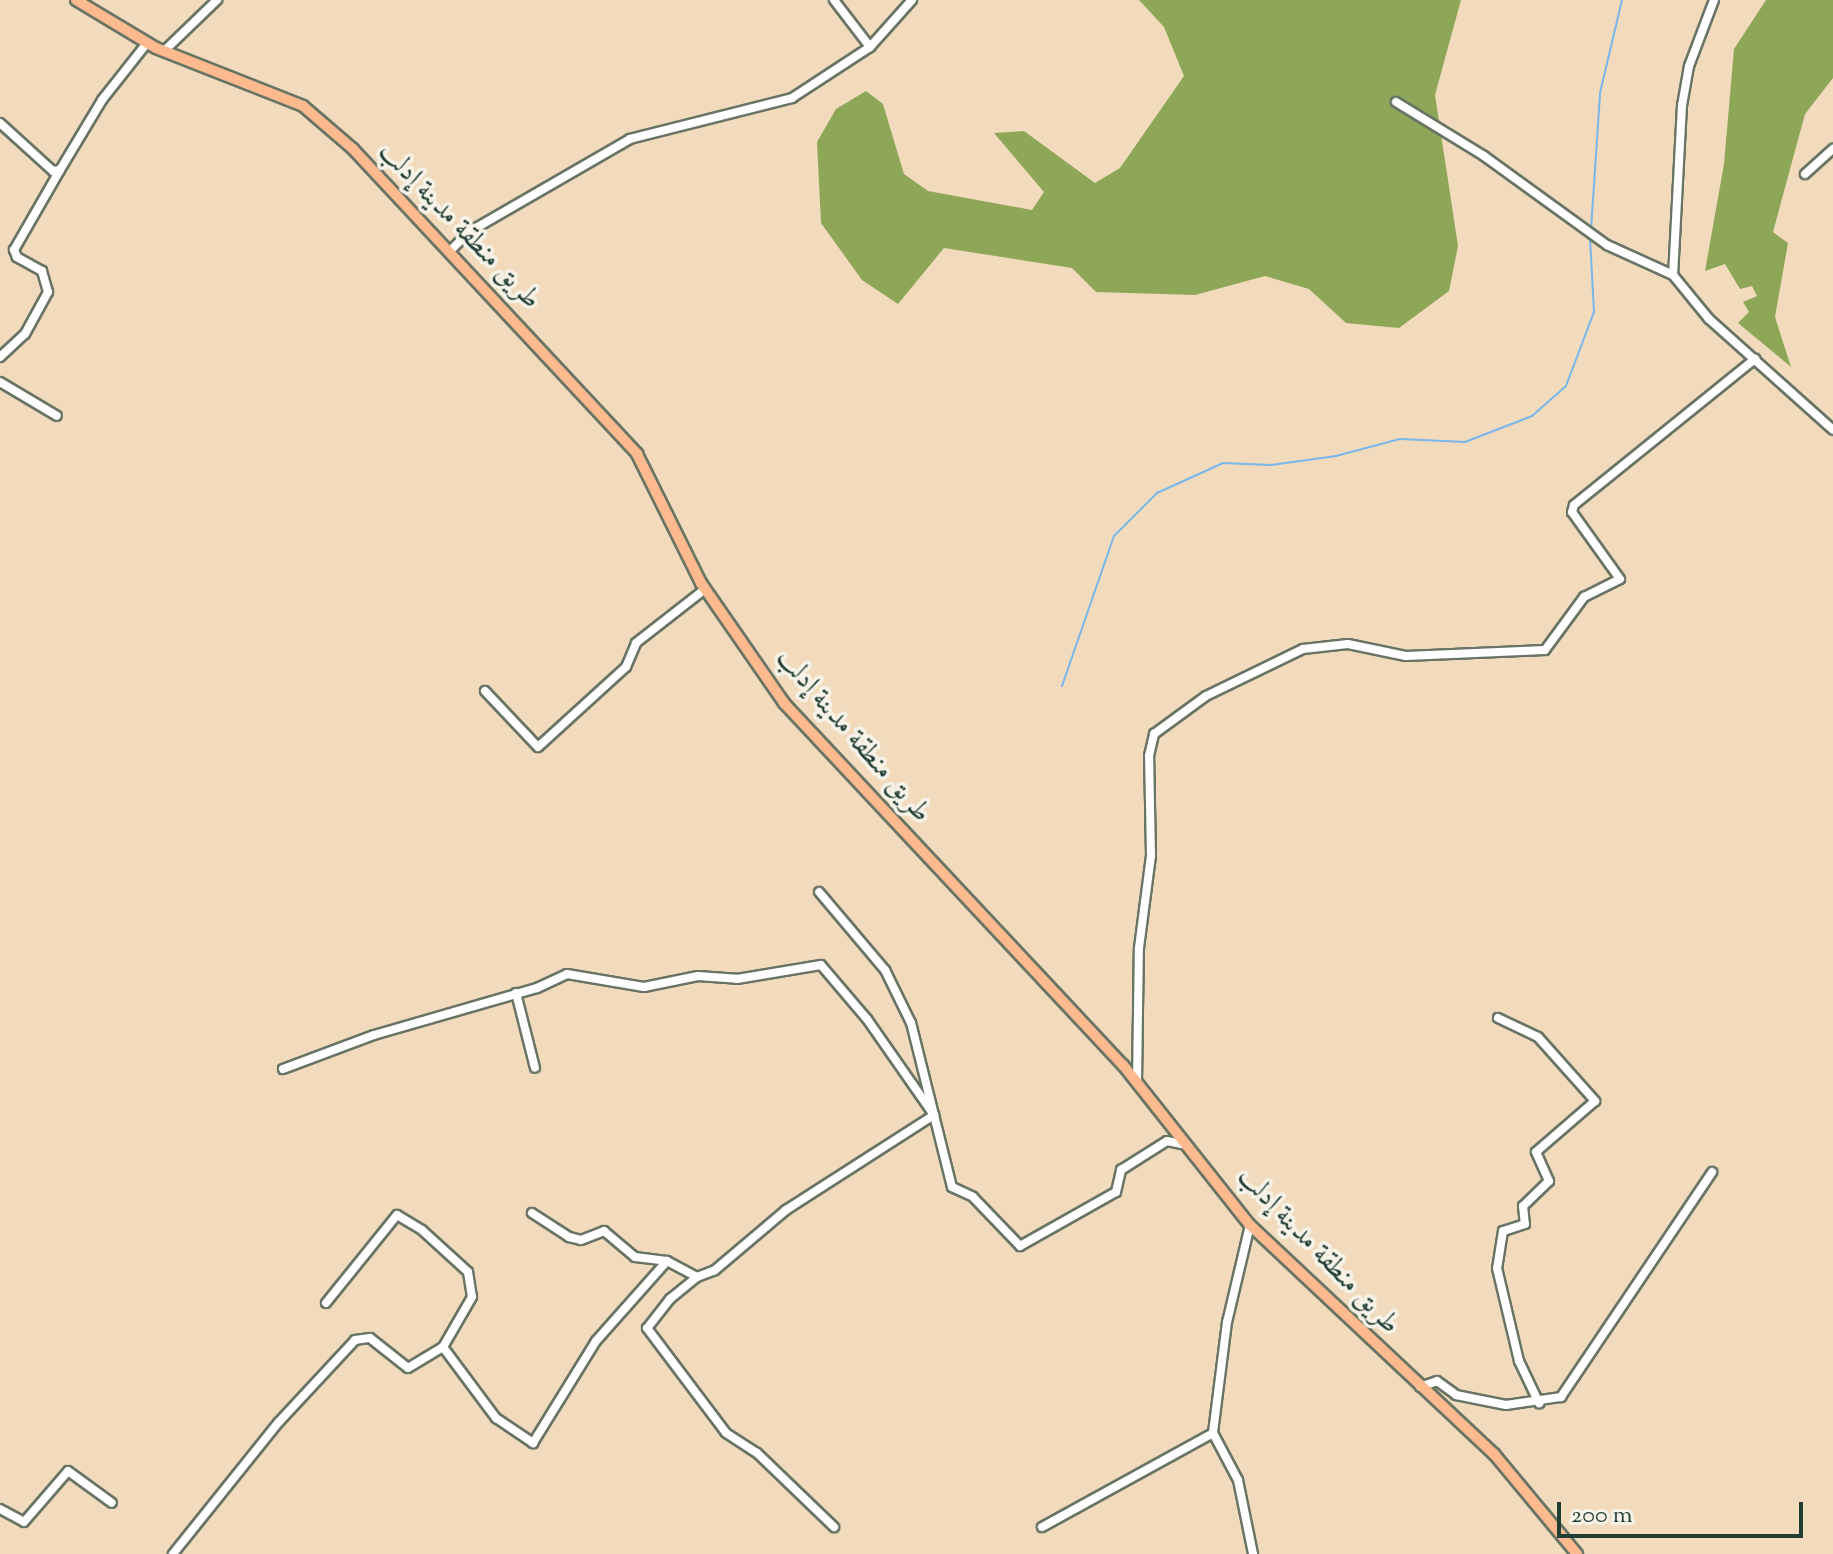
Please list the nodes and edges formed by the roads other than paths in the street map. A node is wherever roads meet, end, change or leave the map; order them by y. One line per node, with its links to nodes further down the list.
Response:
1 (76, 0): 6 (main road, طريق منطقة مدينة إدلب)
2 (217, 0): 8 (street)
3 (834, 0): 7 (street)
4 (912, 0): 7 (street)
5 (1714, 0): 15 (street)
6 (147, 43): 8 (main road, طريق منطقة مدينة إدلب); 12 (street)
7 (870, 47): 14 (street)
8 (164, 51): 14 (main road, طريق منطقة مدينة إدلب)
9 (1396, 102): 15 (street)
10 (0, 123): 12 (street)
11 (1833, 149): 13 (street)
12 (60, 170): 16 (street)
13 (1805, 174)
14 (450, 251): 21 (main road, طريق منطقة مدينة إدلب)
15 (1673, 275): 17 (street)
16 (0, 357)
17 (1755, 359): 20 (street); 28 (street)
18 (0, 382): 19 (street)
19 (57, 416)
20 (1833, 430)
21 (705, 589): 22 (street); 28 (main road, طريق منطقة مدينة إدلب)
22 (485, 691)
23 (819, 892): 29 (street)
24 (516, 993): 26 (street); 27 (street); 29 (street)
25 (1498, 1018): 39 (street)
26 (535, 1068)
27 (283, 1069)
28 (1137, 1083): 30 (main road, طريق منطقة مدينة إدلب)
29 (934, 1115): 30 (street); 35 (street)
30 (1186, 1145): 33 (main road, طريق منطقة مدينة إدلب)
31 (1712, 1172): 39 (street)
32 (532, 1213): 34 (street)
33 (1250, 1225): 38 (main road, طريق منطقة مدينة إدلب); 40 (street)
34 (667, 1261): 35 (street); 37 (street)
35 (697, 1277): 43 (street)
36 (326, 1303): 37 (street)
37 (443, 1347): 45 (street)
38 (1420, 1387): 39 (street); 47 (main road, طريق منطقة مدينة إدلب)
39 (1539, 1403)
40 (1213, 1433): 44 (street); 46 (street)
41 (112, 1503): 42 (street)
42 (0, 1509)
43 (834, 1527)
44 (1042, 1527)
45 (173, 1554)
46 (1253, 1554)
47 (1577, 1554)

